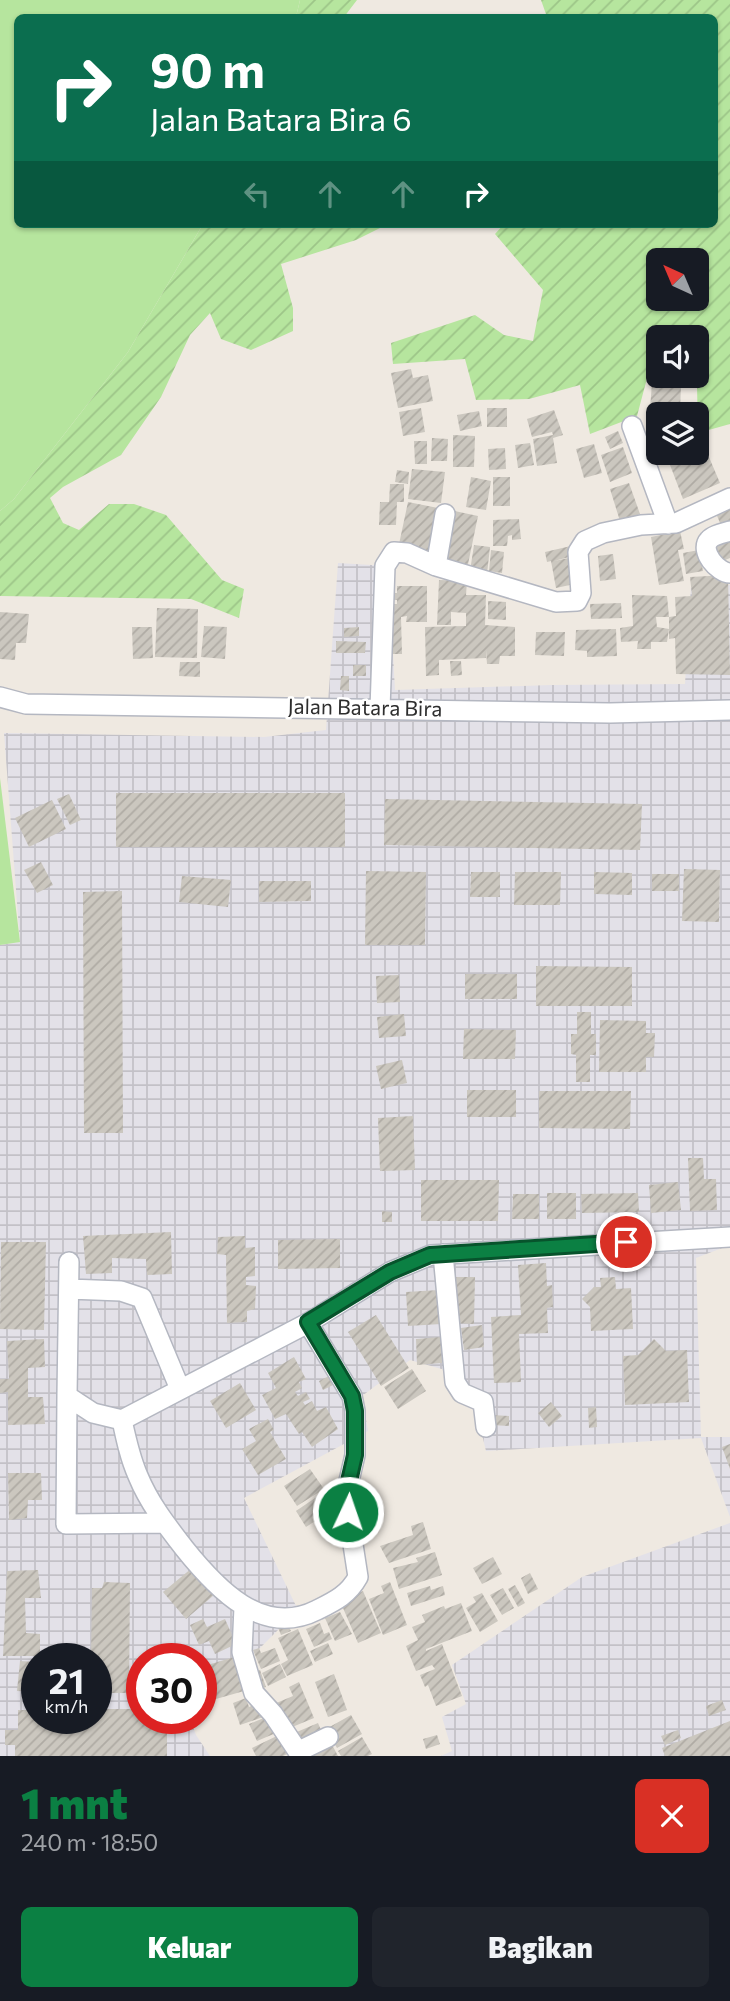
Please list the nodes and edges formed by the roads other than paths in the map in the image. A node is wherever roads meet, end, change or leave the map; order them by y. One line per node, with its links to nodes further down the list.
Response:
1 (632, 426): 4 (street)
2 (730, 498): 4 (street)
3 (445, 514): 6 (street)
4 (668, 524): 6 (street)
5 (730, 531): 7 (street)
6 (436, 566): 9 (street)
7 (730, 573)
8 (0, 697): 9 (street, Jalan Batara Bira)
9 (380, 709): 10 (street, Jalan Batara Bira)
10 (730, 710)
11 (730, 1237): 12 (street)
12 (443, 1254): 15 (street); 19 (street)
13 (69, 1262): 14 (street)
14 (69, 1289): 16 (street); 17 (street)
15 (308, 1322): 16 (street); 21 (street)
16 (180, 1390): 18 (street)
17 (67, 1396): 18 (street); 20 (street)
18 (122, 1420): 20 (street)
19 (486, 1427)
20 (164, 1523): 21 (street)
21 (244, 1607): 23 (street)
22 (328, 1737): 23 (street)
23 (300, 1754)

